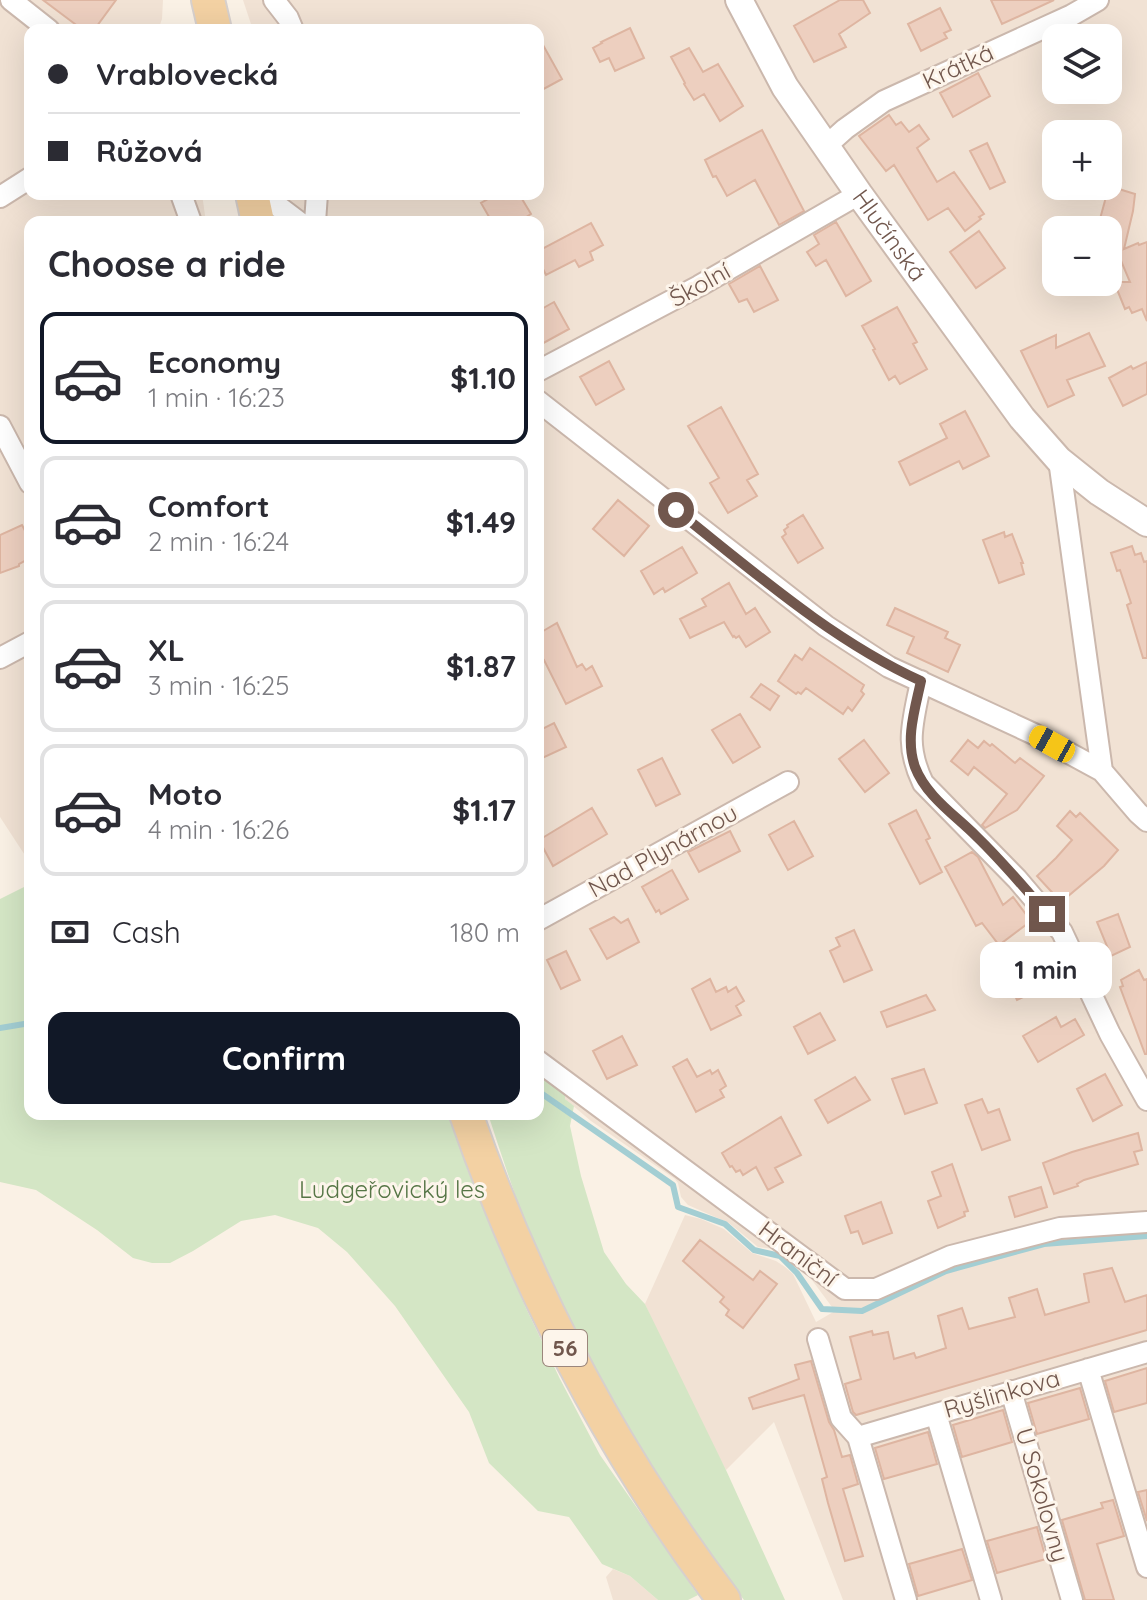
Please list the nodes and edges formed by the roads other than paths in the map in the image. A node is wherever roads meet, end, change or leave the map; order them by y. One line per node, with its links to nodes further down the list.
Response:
1 (11, 0): 6 (street)
2 (208, 0): 7 (main road)
3 (274, 0): 8 (street)
4 (739, 0): 9 (street, Hlučínská)
5 (1098, 0): 9 (street, Krátká)
6 (41, 24)
7 (214, 24)
8 (290, 24)
9 (826, 146): 11 (street, Hlučínská)
10 (24, 182): 12 (street)
11 (859, 194): 15 (street, Školní); 18 (street, Hlučínská)
12 (0, 197)
13 (270, 200): 14 (street)
14 (291, 216)
15 (544, 368)
16 (544, 406): 23 (street)
17 (0, 426): 19 (street)
18 (1059, 460): 20 (street, Hlučínská); 24 (street)
19 (24, 472)
20 (1147, 523)
21 (24, 645): 22 (street)
22 (0, 658)
23 (921, 681): 24 (street); 29 (street)
24 (1102, 771): 26 (street)
25 (788, 782): 27 (street, Nad Plynárnou)
26 (1147, 821)
27 (544, 917)
28 (544, 1065): 31 (street, Hraniční)
29 (1147, 1100)
30 (468, 1120): 39 (main road, 56)
31 (1147, 1222)
32 (818, 1339): 37 (street)
33 (1147, 1352): 34 (street, Ryšlinkova)
34 (1088, 1369): 35 (street, Ryšlinkova); 38 (street)
35 (1011, 1391): 36 (street, Ryšlinkova); 42 (street, U Sokolovny)
36 (936, 1414): 37 (street, Ryšlinkova); 41 (street)
37 (858, 1437): 40 (street)
38 (1147, 1567)
39 (724, 1600)
40 (906, 1600)
41 (991, 1600)
42 (1072, 1600)

